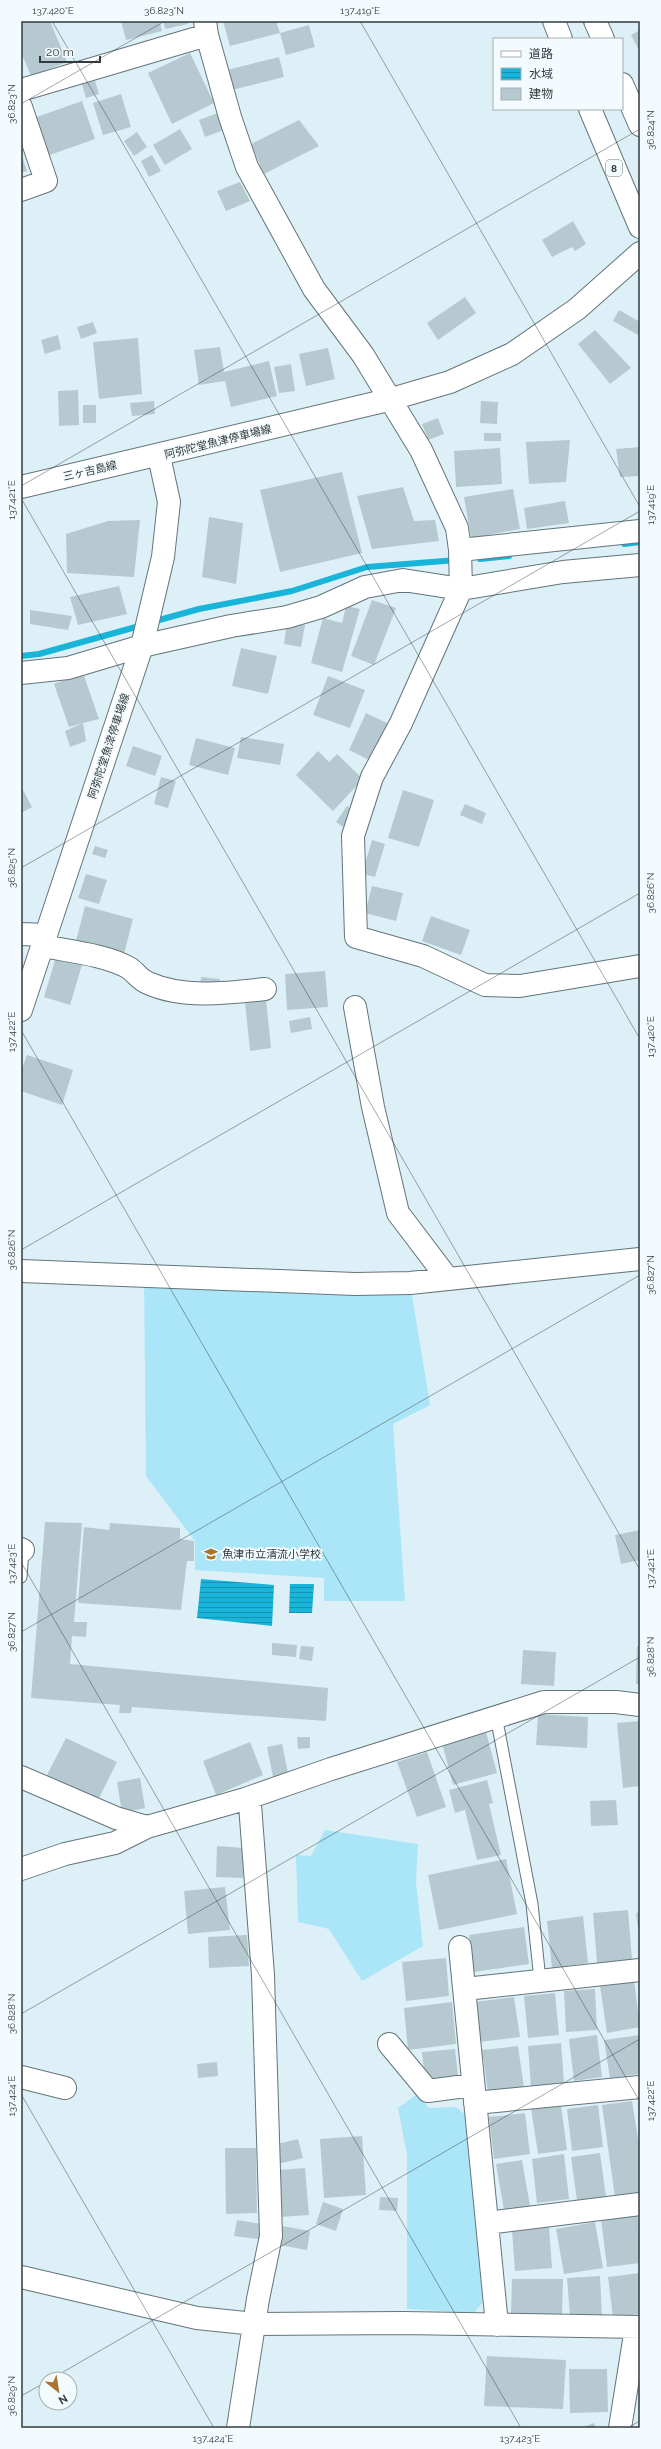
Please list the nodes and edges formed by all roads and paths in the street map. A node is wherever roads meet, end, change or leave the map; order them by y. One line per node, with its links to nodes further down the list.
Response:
1 (554, 21): 4 (main road)
2 (595, 21): 5 (main road)
3 (206, 28): 7 (main road); 14 (main road)
4 (561, 38)
5 (603, 38)
6 (623, 86): 10 (main road)
7 (21, 90)
8 (21, 107): 11 (main road)
9 (590, 110): 12 (main road, 8)
10 (640, 125)
11 (21, 190)
12 (640, 227)
13 (640, 253): 14 (main road, 阿弥陀堂魚津停車場線)
14 (388, 400): 15 (main road, 阿弥陀堂魚津停車場線); 18 (main road)
15 (159, 456): 16 (main road, 三ヶ吉島線); 21 (main road, 阿弥陀堂魚津停車場線)
16 (21, 487)
17 (640, 530): 18 (main road)
18 (460, 550): 20 (main road)
19 (640, 565): 20 (main road)
20 (461, 589): 21 (main road); 25 (main road)
21 (142, 646): 22 (main road); 24 (main road, 阿弥陀堂魚津停車場線)
22 (21, 672)
23 (21, 934): 24 (main road)
24 (45, 941): 26 (main road); 28 (main road, 阿弥陀堂魚津停車場線)
25 (640, 966)
26 (265, 988)
27 (355, 1007): 31 (main road)
28 (21, 1010)
29 (640, 1259): 31 (main road)
30 (21, 1271): 31 (main road)
31 (448, 1279)
32 (22, 1549): 33 (lane)
33 (21, 1577)
34 (640, 1705): 35 (main road)
35 (496, 1716): 37 (main road); 42 (lane)
36 (21, 1777): 38 (main road)
37 (245, 1799): 38 (main road); 52 (main road)
38 (147, 1828): 39 (main road)
39 (21, 1869)
40 (460, 1947): 43 (main road)
41 (640, 1970): 42 (main road)
42 (540, 1980): 43 (main road)
43 (465, 1988): 48 (main road)
44 (389, 2044): 48 (main road)
45 (21, 2077): 47 (main road)
46 (640, 2087): 48 (main road)
47 (65, 2088)
48 (474, 2094): 50 (main road)
49 (640, 2204): 50 (main road)
50 (487, 2222): 53 (main road)
51 (21, 2277): 52 (main road)
52 (255, 2324): 53 (main road); 55 (main road)
53 (497, 2325): 54 (main road)
54 (638, 2327): 56 (main road)
55 (238, 2428)
56 (620, 2428)

